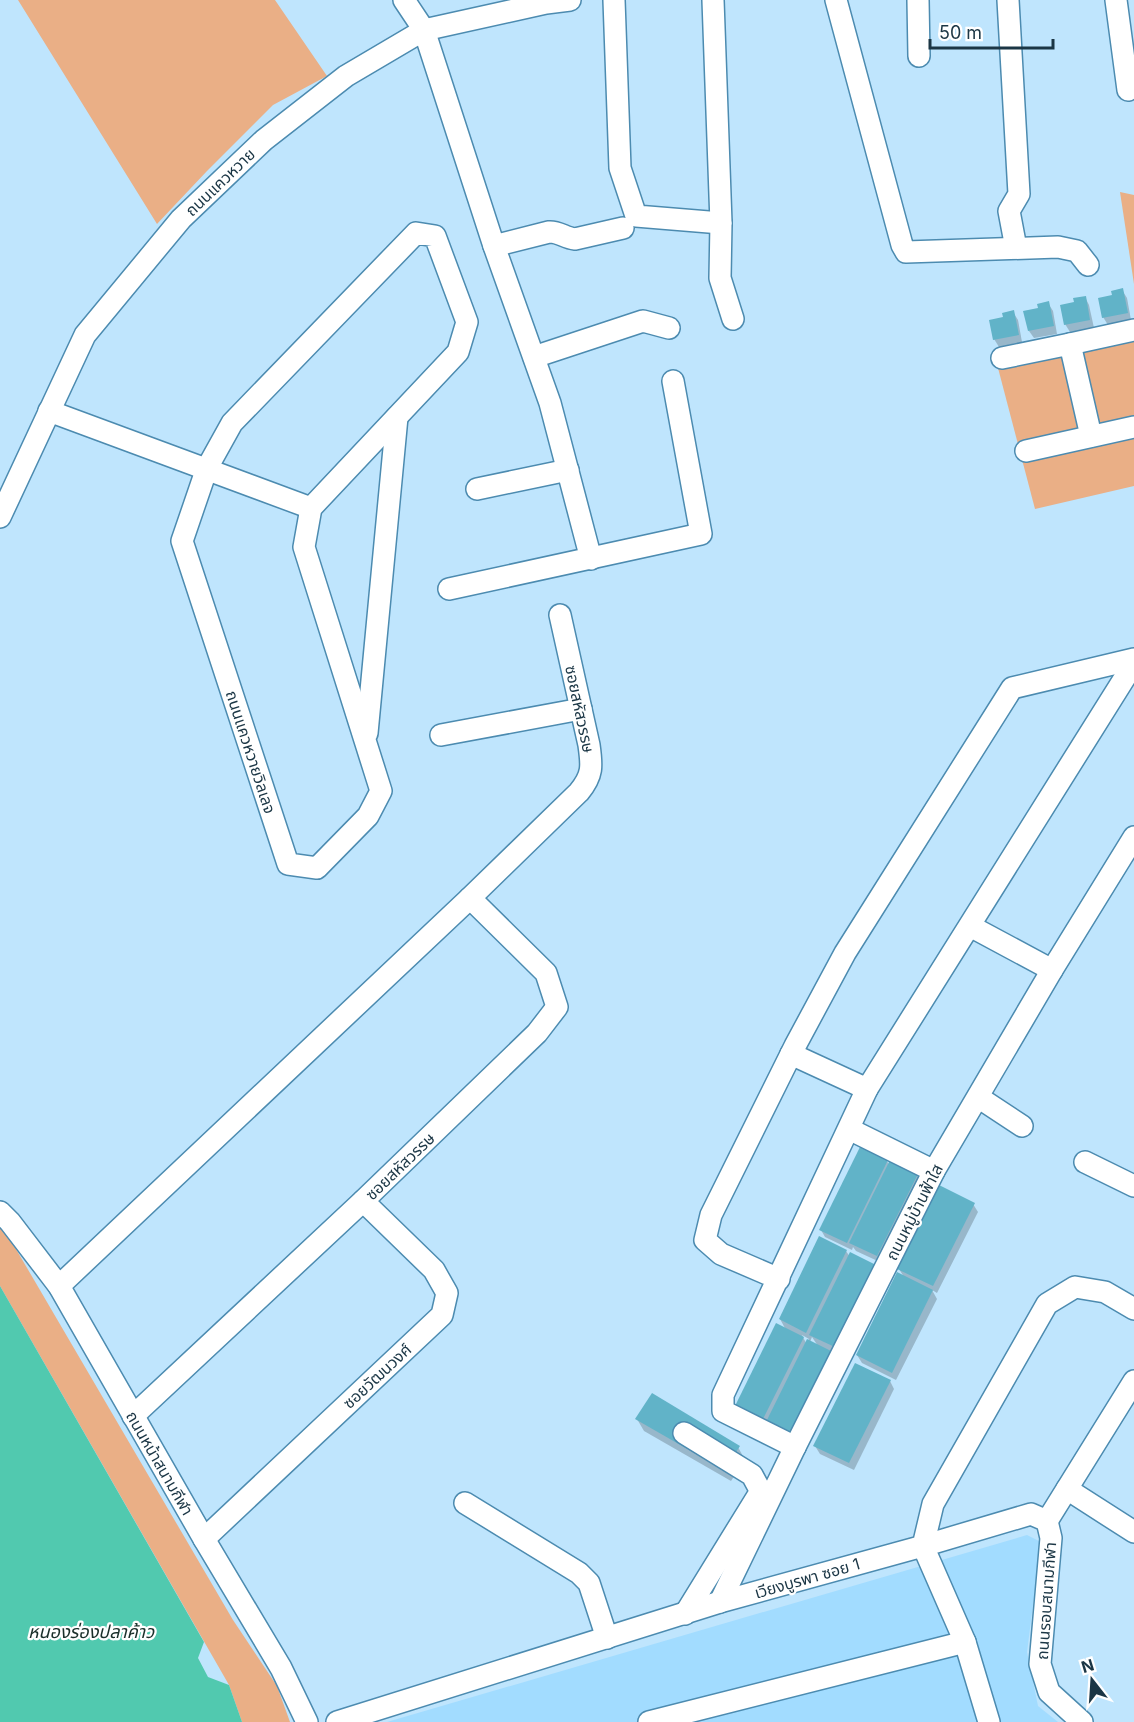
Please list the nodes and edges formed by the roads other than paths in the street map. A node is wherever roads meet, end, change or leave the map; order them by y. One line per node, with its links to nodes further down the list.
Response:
1 (405, 0): 9 (street)
2 (570, 0): 9 (street, ถนนแควหวาย)
3 (614, 0): 12 (street)
4 (713, 0): 12 (street)
5 (836, 0): 15 (street)
6 (918, 0): 10 (street)
7 (1008, 0): 15 (street)
8 (1116, 0): 11 (street)
9 (424, 30): 14 (street); 24 (street, ถนนแควหวาย)
10 (919, 56)
11 (1128, 90)
12 (720, 223): 17 (street)
13 (623, 228): 14 (street)
14 (494, 246): 21 (street)
15 (1016, 248): 16 (street)
16 (1088, 265)
17 (733, 319)
18 (669, 328): 21 (street)
19 (1134, 330): 20 (street)
20 (1070, 344): 22 (street); 27 (street)
21 (534, 357): 30 (street)
22 (1002, 358)
23 (673, 381): 34 (street)
24 (49, 411): 29 (street); 33 (street, ถนนแควหวาย)
25 (397, 417): 29 (street, ถนนแควหวายวิลเลจ); 32 (street, ถนนแควหวายวิลเลจ); 40 (street, ถนนแควหวายวิลเลจ)
26 (1134, 427): 27 (street)
27 (1091, 436): 28 (street)
28 (1026, 451)
29 (207, 468): 32 (street); 40 (street, ถนนแควหวายวิลเลจ)
30 (568, 470): 31 (street); 34 (street)
31 (477, 489)
32 (311, 508): 40 (street, ถนนแควหวายวิลเลจ)
33 (0, 517)
34 (591, 559): 35 (street)
35 (449, 590)
36 (560, 615): 38 (street, ซอยสหัสวรรษ)
37 (1134, 661): 43 (street); 45 (street)
38 (581, 709): 39 (street); 42 (street, ซอยสหัสวรรษ)
39 (441, 735)
40 (366, 741)
41 (1134, 837): 44 (street, ถนนหมู่บ้านฟ้าใส)
42 (470, 898): 53 (street, ซอยสหัสวรรษ); 56 (street, ซอยสหัสวรรษ)
43 (970, 926): 44 (street); 46 (street)
44 (1052, 970): 47 (street, ถนนหมู่บ้านฟ้าใส)
45 (791, 1054): 46 (street); 55 (street)
46 (867, 1089): 49 (street)
47 (978, 1097): 48 (street); 51 (street, ถนนหมู่บ้านฟ้าใส)
48 (1022, 1126)
49 (849, 1129): 51 (street); 55 (street)
50 (1085, 1162): 52 (street)
51 (934, 1171): 61 (street, ถนนหมู่บ้านฟ้าใส)
52 (1134, 1186)
53 (363, 1201): 59 (street, ซอยสหัสวรรษ); 66 (street, ซอยวัฒนวงศ์)
54 (0, 1212): 56 (street, ถนนหน้าสนามกีฬา)
55 (779, 1279): 61 (street)
56 (58, 1286): 59 (street, ถนนหน้าสนามกีฬา)
57 (1134, 1309): 67 (street)
58 (1131, 1392): 62 (street)
59 (133, 1416): 66 (street, ถนนหน้าสนามกีฬา)
60 (684, 1433): 69 (street)
61 (795, 1447): 68 (street, ถนนหมู่บ้านฟ้าใส)
62 (1067, 1490): 64 (street); 65 (street)
63 (465, 1503): 70 (street)
64 (1047, 1521): 67 (street, ถนนรอบสนามกีฬา); 76 (street, ถนนรอบสนามกีฬา)
65 (1134, 1532)
66 (204, 1539): 73 (street, ถนนหน้าสนามกีฬา)
67 (923, 1546): 68 (street, เวียงบูรพา ซอย 1); 71 (street)
68 (720, 1602): 69 (street, เวียงบูรพา ซอย 1)
69 (685, 1614): 70 (street, เวียงบูรพา ซอย 1)
70 (607, 1638): 74 (street, เวียงบูรพา ซอย 1)
71 (965, 1642): 72 (street); 75 (street)
72 (657, 1721)
73 (307, 1722)
74 (338, 1722)
75 (989, 1722)
76 (1082, 1722)

